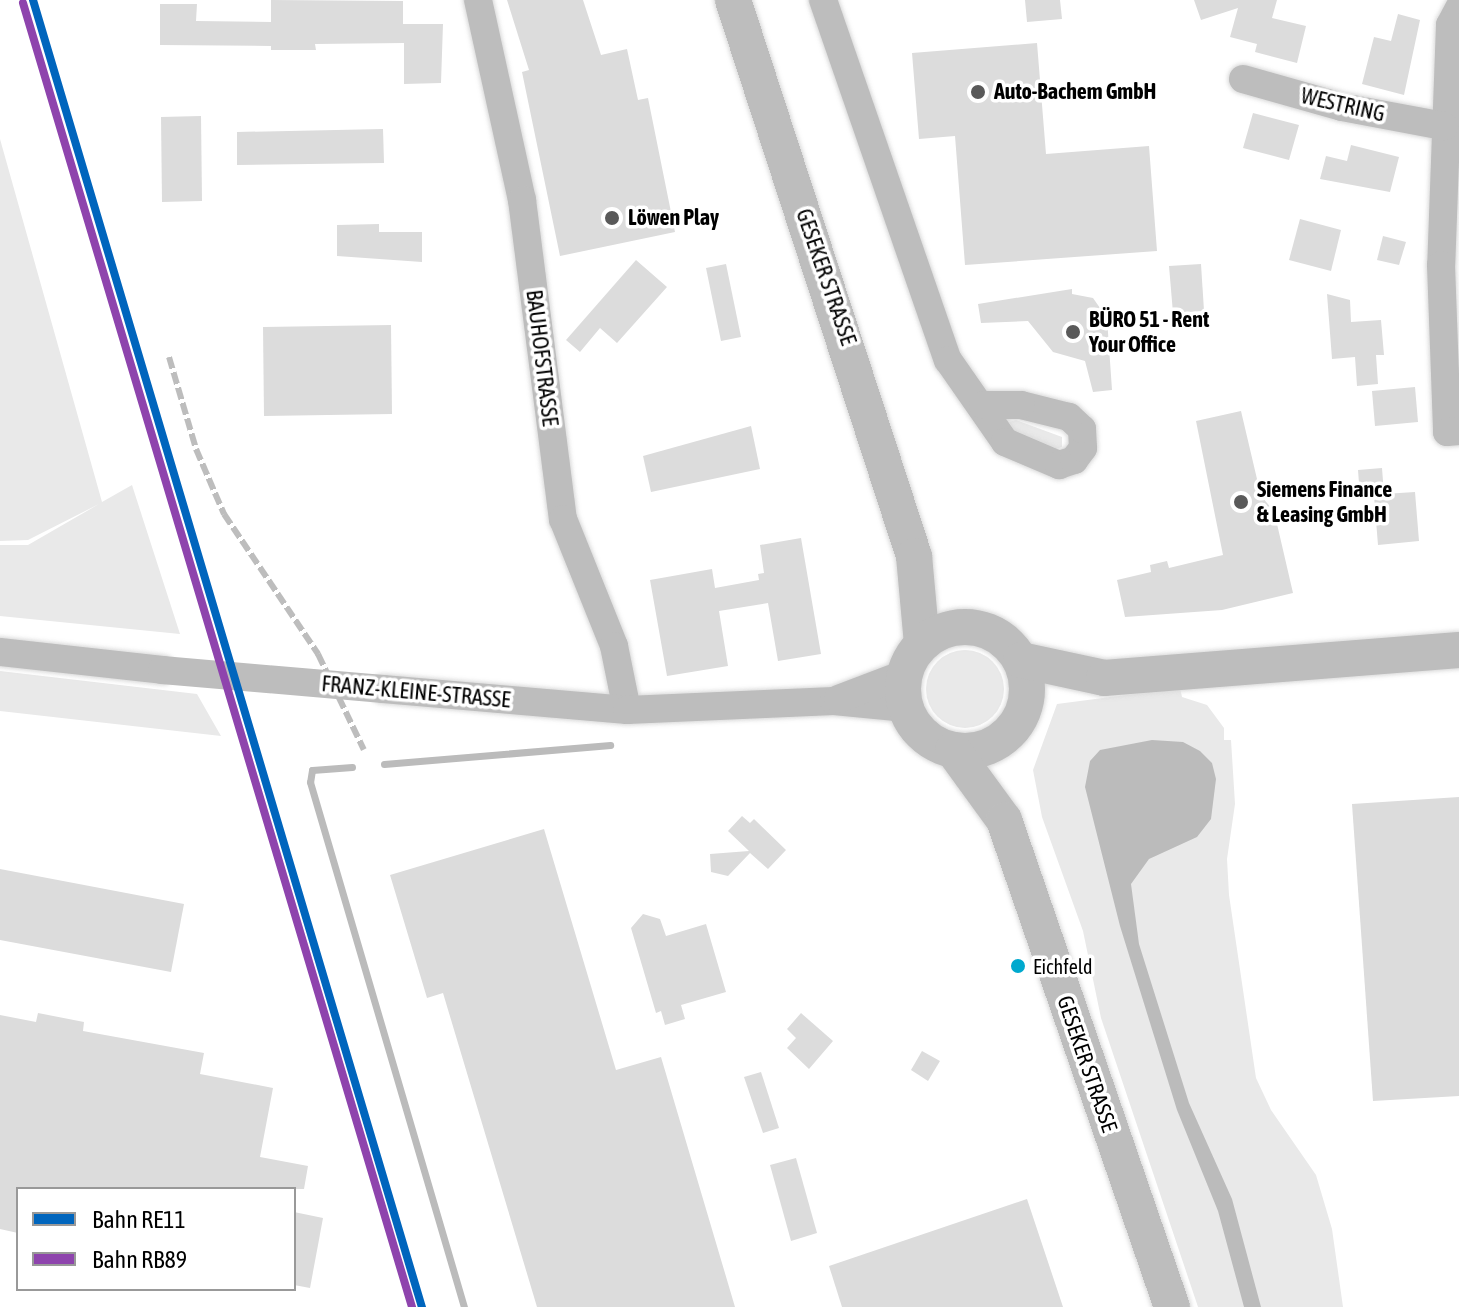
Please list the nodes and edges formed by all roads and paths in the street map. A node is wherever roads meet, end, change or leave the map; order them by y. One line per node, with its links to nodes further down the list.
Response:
1 (478, 0): 17 (street, BAUHOFSTRASSE)
2 (733, 0): 9 (main road, GESEKER STRASSE)
3 (823, 0): 7 (street)
4 (1459, 8): 6 (street)
5 (1243, 79): 6 (street, WESTRING)
6 (1444, 126): 8 (street)
7 (983, 405)
8 (1459, 431)
9 (914, 556): 10 (main road, GESEKER STRASSE); 14 (main road, GESEKER STRASSE)
10 (964, 626): 13 (main road); 14 (main road)
11 (1459, 650): 15 (main road)
12 (0, 652): 17 (street, FRANZ-KLEINE-STRASSE, bridge)
13 (1021, 660): 15 (main road); 16 (main road)
14 (911, 675): 17 (street, FRANZ-KLEINE-STRASSE); 19 (main road)
15 (1104, 678): 16 (main road)
16 (1027, 701): 18 (main road)
17 (627, 710)
18 (1007, 736): 19 (main road); 20 (main road, GESEKER STRASSE)
19 (953, 750): 20 (main road, GESEKER STRASSE)
20 (1004, 820): 21 (main road, GESEKER STRASSE)
21 (1172, 1307)

